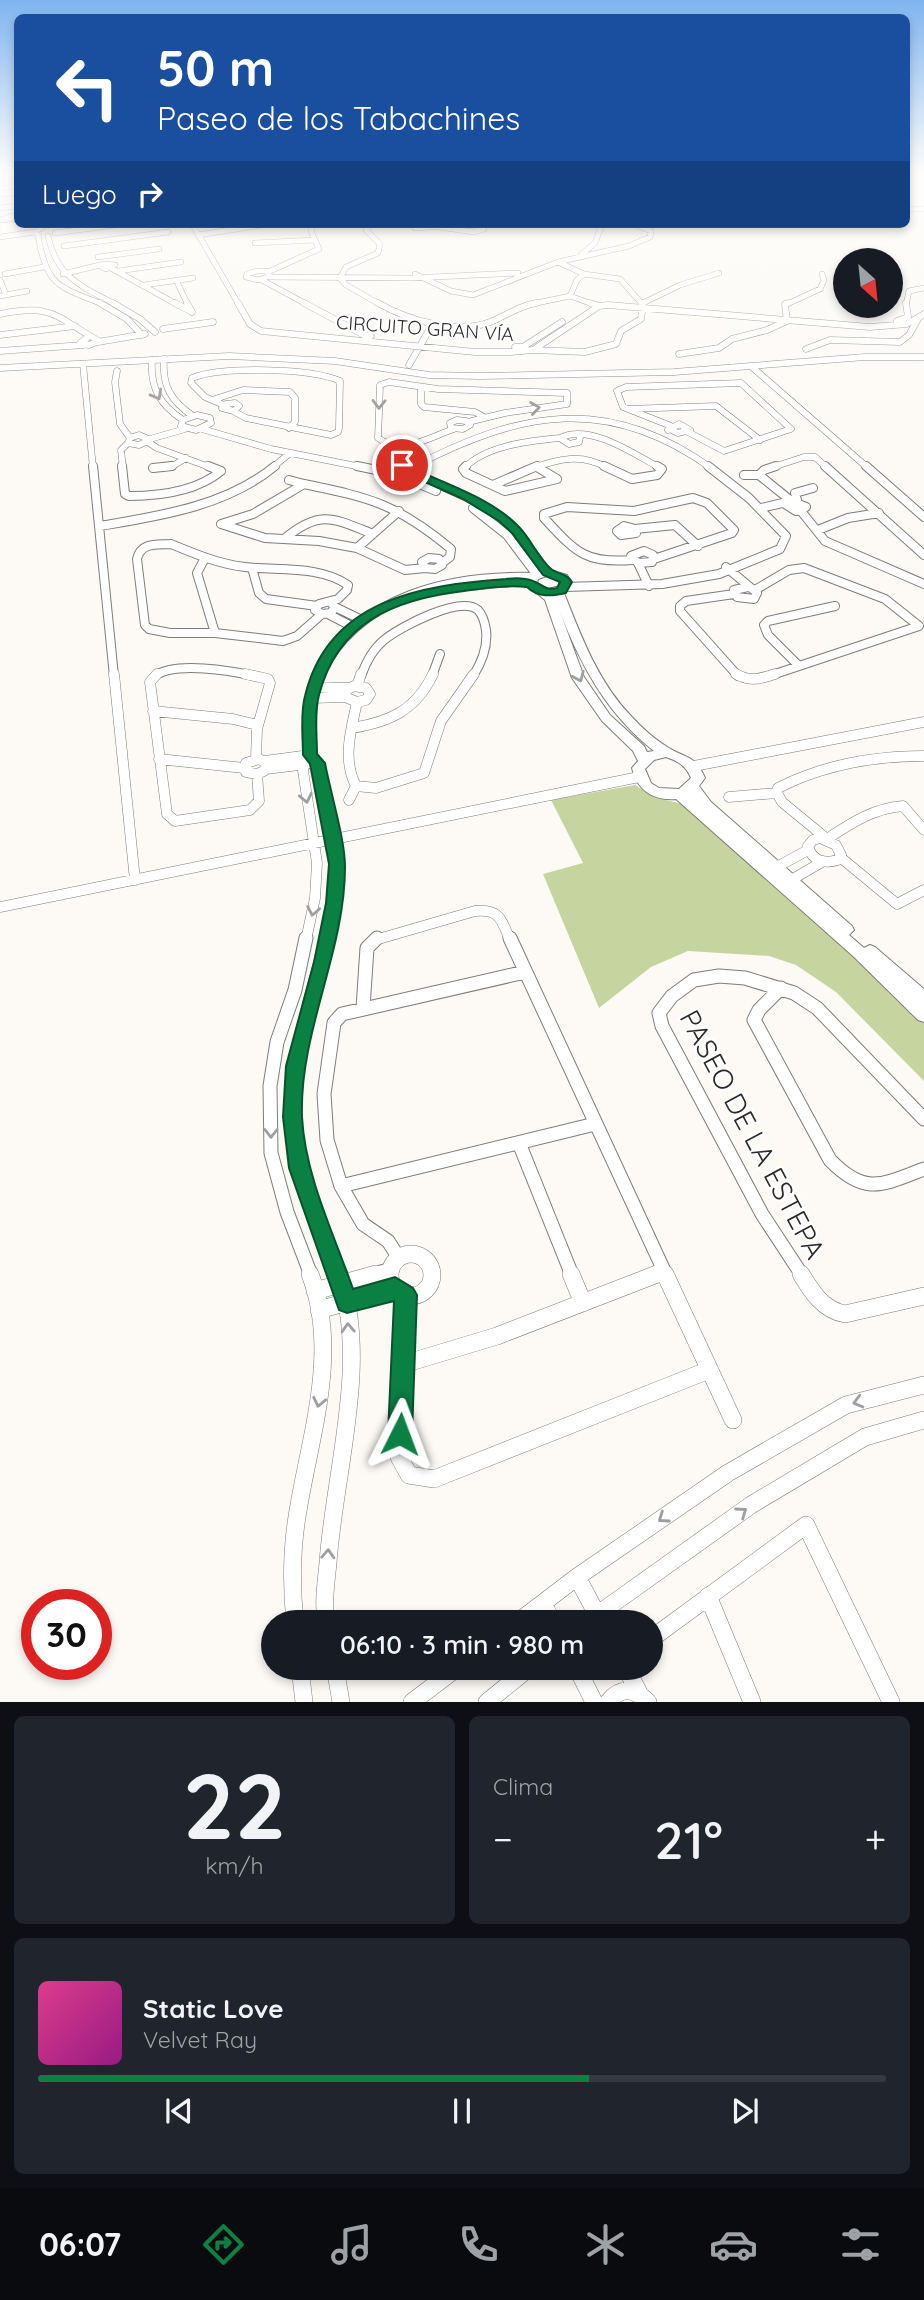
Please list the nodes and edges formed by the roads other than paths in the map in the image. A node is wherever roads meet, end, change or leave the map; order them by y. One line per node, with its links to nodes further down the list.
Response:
1 (42, 254): 15 (street)
2 (52, 254): 30 (street)
3 (118, 254): 10 (street)
4 (162, 254): 14 (street)
5 (209, 254): 26 (street, CIRCUITO GRAN VÍA)
6 (309, 254): 24 (street)
7 (375, 254): 29 (street)
8 (581, 254): 11 (street)
9 (590, 254): 11 (street)
10 (98, 257): 16 (street)
11 (578, 257): 13 (street)
12 (181, 262): 14 (street)
13 (558, 262): 18 (street); 20 (street)
14 (167, 264): 17 (street)
15 (44, 266): 23 (street); 34 (street)
16 (102, 266): 17 (street); 30 (street)
17 (114, 270): 33 (street)
18 (531, 272): 27 (street); 27 (street)
19 (415, 274): 27 (street)
20 (584, 274): 38 (street); 40 (street)
21 (719, 274): 40 (street)
22 (822, 274): 48 (street)
23 (2, 275): 37 (street)
24 (269, 275): 25 (street); 29 (street); 32 (street)
25 (245, 276): 26 (street); 32 (street)
26 (222, 277): 57 (street, CIRCUITO GRAN VÍA)
27 (425, 277): 29 (street)
28 (193, 278): 31 (street)
29 (340, 278): 52 (street)
30 (70, 279): 34 (street); 55 (street)
31 (176, 280): 33 (street); 42 (street)
32 (261, 280): 57 (street)
33 (144, 285): 42 (street)
34 (60, 287): 55 (street)
35 (924, 288): 45 (street)
36 (27, 291): 37 (street)
37 (3, 295)
38 (570, 296): 39 (street); 52 (street)
39 (591, 303): 40 (street); 41 (street); 46 (street, CIRCUITO GRAN VÍA)
40 (644, 303): 41 (street); 48 (street); 64 (street)
41 (599, 306): 49 (street, CIRCUITO GRAN VÍA)
42 (192, 312): 51 (street)
43 (924, 314): 47 (street)
44 (0, 315): 53 (street)
45 (908, 317): 47 (street); 48 (street)
46 (569, 318): 49 (street); 62 (street, CIRCUITO GRAN VÍA)
47 (917, 318): 48 (street); 63 (street)
48 (787, 319): 66 (street)
49 (577, 320): 64 (street, CIRCUITO GRAN VÍA)
50 (213, 322): 51 (street)
51 (198, 324): 54 (street)
52 (432, 325): 60 (street)
53 (75, 326): 56 (street); 58 (street)
54 (163, 329)
55 (141, 333): 59 (street)
56 (0, 335)
57 (363, 337): 60 (street, CIRCUITO GRAN VÍA)
58 (87, 338): 59 (street); 61 (street)
59 (96, 342): 61 (street); 69 (street)
60 (421, 343): 62 (street, CIRCUITO GRAN VÍA); 64 (street, CIRCUITO GRAN VÍA); 71 (street)
61 (83, 345): 65 (street)
62 (523, 347): 64 (street)
63 (806, 349)
64 (533, 350)
65 (0, 351)
66 (679, 354)
67 (923, 357): 72 (street)
68 (164, 359): 70 (street); 72 (street); 79 (street)
69 (86, 360): 70 (street); 73 (street); 124 (street)
70 (152, 360): 84 (street, one-way to 84)
71 (409, 365)
72 (752, 367): 122 (street)
73 (0, 368)
74 (117, 371): 99 (street)
75 (421, 388): 80 (street); 80 (street, one-way to 75); 88 (street, one-way to 88)
76 (212, 400): 77 (street); 87 (street); 87 (street)
77 (227, 409): 83 (street); 87 (street)
78 (627, 410): 86 (street); 98 (street); 98 (street)
79 (192, 416): 83 (street); 84 (street)
80 (484, 417): 85 (street)
81 (563, 419): 82 (street); 91 (street); 94 (street)
82 (552, 420): 92 (street); 93 (street)
83 (207, 422): 84 (street); 100 (street); 105 (street)
84 (183, 424): 95 (street)
85 (468, 424): 88 (street); 92 (street)
86 (670, 427): 89 (street); 90 (street); 94 (street)
87 (289, 428)
88 (456, 429): 96 (street)
89 (688, 432): 90 (street); 98 (street)
90 (678, 433): 97 (street)
91 (577, 435): 93 (street); 103 (street)
92 (482, 436): 96 (street)
93 (561, 436): 114 (street)
94 (655, 436): 97 (street)
95 (148, 439): 99 (street); 101 (street)
96 (472, 439): 102 (street)
97 (664, 440): 117 (street)
98 (760, 440)
99 (129, 441): 101 (street)
100 (290, 453): 105 (street); 124 (street)
101 (186, 458): 104 (street)
102 (415, 466): 105 (street); 108 (street)
103 (537, 467): 109 (street); 114 (street)
104 (153, 468)
105 (393, 470): 111 (street)
106 (744, 475): 107 (street)
107 (759, 475): 116 (street); 119 (street)
108 (419, 476): 111 (street); 139 (street)
109 (557, 479): 112 (street); 114 (street)
110 (289, 480): 113 (street)
111 (410, 480): 139 (street)
112 (568, 480)
113 (304, 484): 118 (street); 123 (street)
114 (493, 485)
115 (813, 488): 116 (street)
116 (791, 503): 117 (street); 120 (street); 125 (street)
117 (761, 508): 120 (street)
118 (399, 511): 126 (street); 135 (street)
119 (879, 513): 125 (street); 131 (street)
120 (769, 515): 137 (street)
121 (210, 517): 123 (street)
122 (924, 517)
123 (221, 524): 127 (street)
124 (100, 526): 190 (street)
125 (818, 530): 142 (street)
126 (373, 534): 127 (street); 130 (street)
127 (284, 539): 130 (street)
128 (623, 544): 129 (street)
129 (698, 546): 133 (street); 134 (street)
130 (357, 548): 135 (street)
131 (924, 555)
132 (205, 558): 136 (street); 154 (street); 154 (street)
133 (653, 560): 134 (street); 140 (street)
134 (635, 561): 141 (street)
135 (435, 566): 143 (street); 144 (street)
136 (252, 568): 150 (street); 150 (street)
137 (728, 569): 138 (street); 146 (street)
138 (717, 572): 140 (street); 147 (street)
139 (537, 577): 143 (street); 145 (street); 148 (street)
140 (661, 582): 141 (street)
141 (648, 583): 145 (street)
142 (924, 584)
143 (454, 585): 144 (street)
144 (441, 587): 151 (street)
145 (563, 587): 148 (street); 165 (street)
146 (751, 588): 147 (street); 147 (street); 152 (street)
147 (734, 592): 156 (street)
148 (543, 593): 169 (street, one-way to 169)
149 (835, 606): 156 (street)
150 (327, 609): 151 (street); 153 (street); 154 (street)
151 (362, 620): 153 (street)
152 (921, 626): 156 (street)
153 (353, 627): 157 (street)
154 (215, 633)
155 (440, 654): 164 (street)
156 (798, 665)
157 (314, 687): 158 (street); 159 (street)
158 (350, 690): 159 (street); 160 (street); 160 (street); 175 (street)
159 (311, 698): 168 (street)
160 (357, 702): 164 (street)
161 (153, 712): 163 (street); 163 (street); 167 (street)
162 (924, 722): 172 (street)
163 (257, 725): 171 (street)
164 (352, 729): 175 (street)
165 (666, 753): 169 (street); 172 (street)
166 (922, 754): 177 (street)
167 (159, 759): 171 (street); 173 (street)
168 (314, 759): 170 (street); 171 (street); 183 (street)
169 (643, 760): 174 (street)
170 (302, 764): 171 (street); 185 (street, one-way to 185)
171 (261, 766): 173 (street); 173 (street)
172 (694, 766): 176 (street)
173 (244, 768)
174 (639, 778): 176 (street); 183 (street)
175 (356, 786): 180 (street)
176 (687, 791): 189 (street); 198 (street)
177 (777, 793): 179 (street); 184 (street)
178 (909, 794): 181 (street)
179 (729, 797)
180 (349, 800)
181 (903, 806): 182 (street); 184 (street)
182 (924, 830)
183 (334, 839): 185 (street); 206 (street)
184 (827, 839): 186 (street); 187 (street)
185 (314, 843): 190 (street); 207 (street, one-way to 207)
186 (808, 850): 188 (street); 189 (street)
187 (840, 857): 188 (street); 192 (street)
188 (822, 862): 191 (street)
189 (775, 868): 191 (street)
190 (135, 880): 193 (street)
191 (790, 880): 196 (street)
192 (924, 890)
193 (0, 907)
194 (525, 972): 197 (street); 197 (street); 200 (street)
195 (781, 988): 199 (street, PASEO DE LA ESTEPA); 202 (street); 209 (street, PASEO DE LA ESTEPA)
196 (924, 999)
197 (363, 1008): 203 (street)
198 (924, 1015)
199 (924, 1119)
200 (595, 1124): 201 (street); 205 (street)
201 (519, 1143): 203 (street); 211 (street)
202 (924, 1169)
203 (341, 1186): 204 (street)
204 (395, 1264): 206 (street); 208 (street); 208 (street)
205 (664, 1271): 211 (street); 214 (street)
206 (342, 1283): 207 (street); 210 (street)
207 (315, 1291): 212 (street)
208 (400, 1292): 210 (street); 213 (street)
209 (924, 1296)
210 (347, 1302): 212 (street); 222 (street, one-way to 210)
211 (583, 1303): 213 (street)
212 (319, 1310): 221 (street, one-way to 221)
213 (404, 1364): 214 (street)
214 (709, 1370): 216 (street)
215 (924, 1385): 218 (street, one-way to 218)
216 (733, 1420)
217 (924, 1420): 226 (street, one-way to 217)
218 (577, 1577): 220 (street); 225 (street)
219 (708, 1596): 227 (street); 241 (street); 242 (street)
220 (543, 1604): 223 (street); 224 (street)
221 (294, 1610)
222 (327, 1610)
223 (535, 1610)
224 (546, 1610)
225 (591, 1610)
226 (609, 1610)
227 (663, 1630)
228 (301, 1680): 235 (street)
229 (336, 1680): 236 (street)
230 (441, 1680): 237 (street)
231 (514, 1680): 238 (street)
232 (583, 1680): 239 (street)
233 (633, 1680): 234 (street)
234 (643, 1697): 240 (street)
235 (303, 1702)
236 (341, 1702)
237 (412, 1702)
238 (487, 1702)
239 (594, 1702)
240 (608, 1702)
241 (752, 1702)
242 (891, 1702)

